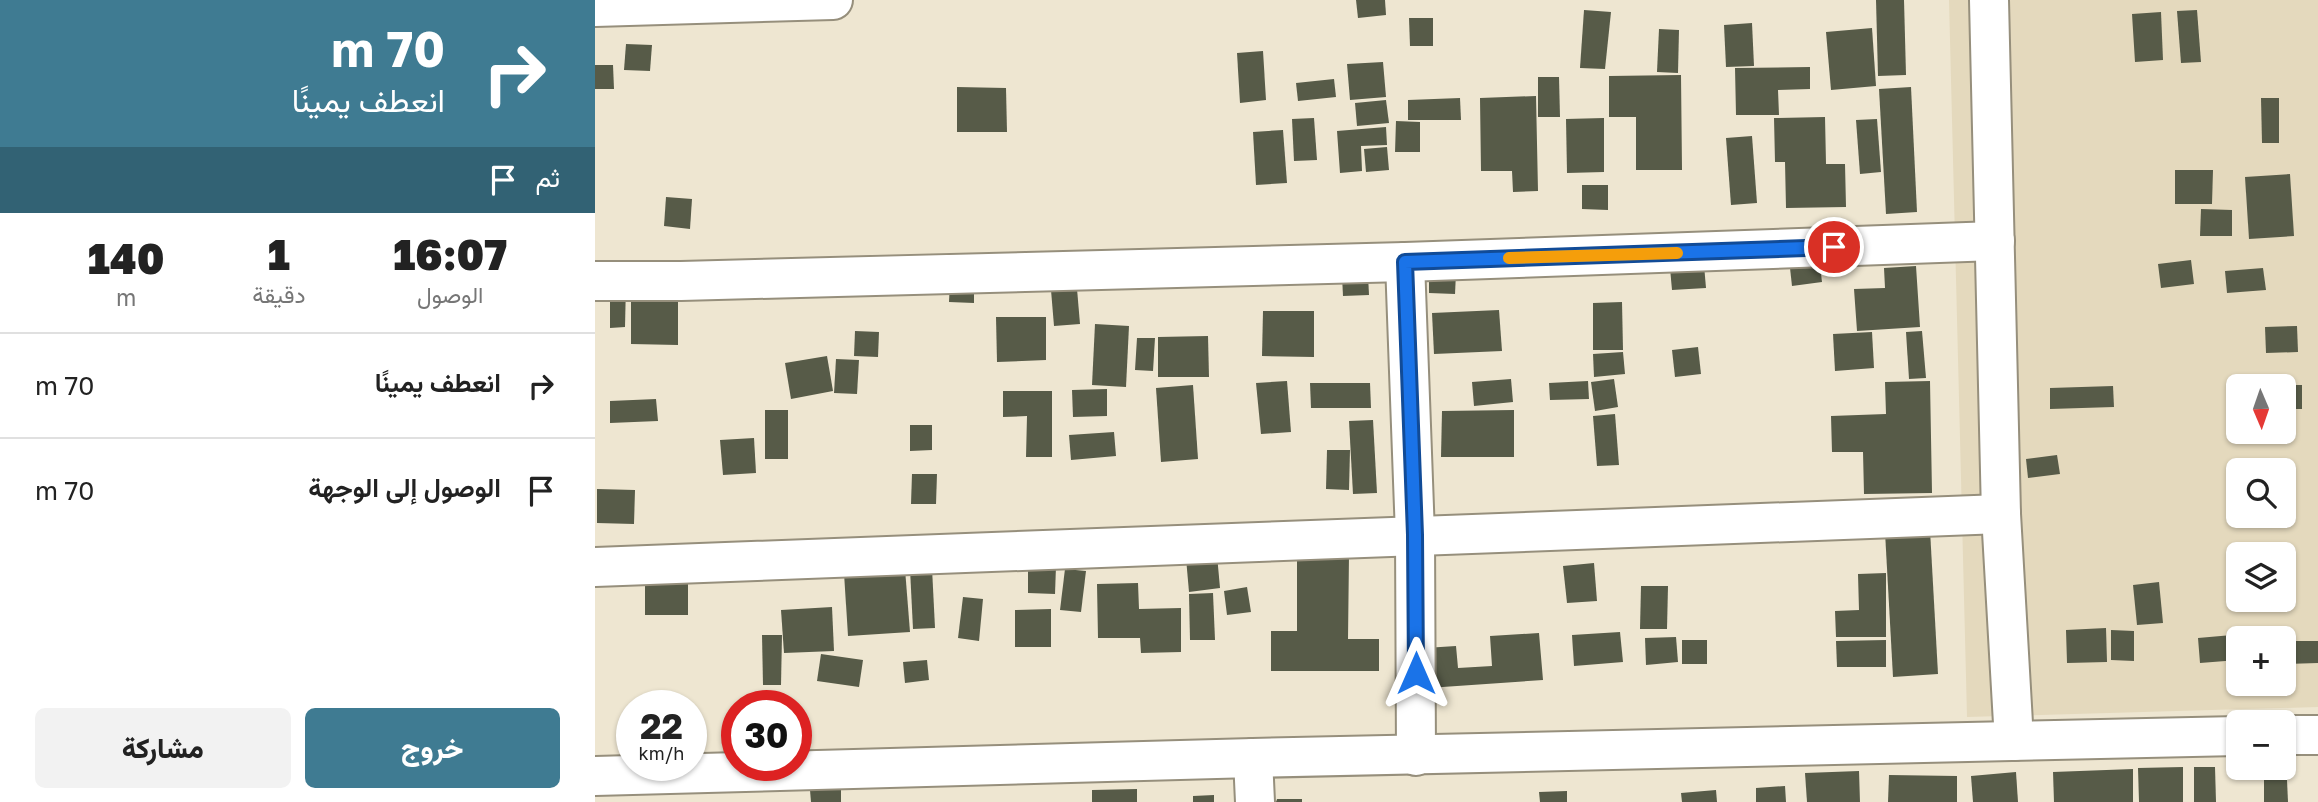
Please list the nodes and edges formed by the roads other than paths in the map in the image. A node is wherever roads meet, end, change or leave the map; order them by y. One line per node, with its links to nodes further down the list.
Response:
1 (833, 0): 3 (street)
2 (1989, 0): 4 (street)
3 (595, 7)
4 (1995, 241): 5 (street); 7 (street)
5 (1405, 262): 6 (street); 8 (street)
6 (595, 281)
7 (2001, 514): 8 (street); 13 (street)
8 (1415, 535): 9 (street); 14 (street)
9 (595, 567)
10 (2296, 735): 11 (street)
11 (2318, 735)
12 (2226, 736): 13 (street)
13 (2014, 741): 14 (street)
14 (1416, 756): 15 (street)
15 (1253, 758): 16 (street); 17 (street)
16 (595, 776)
17 (1255, 802)

